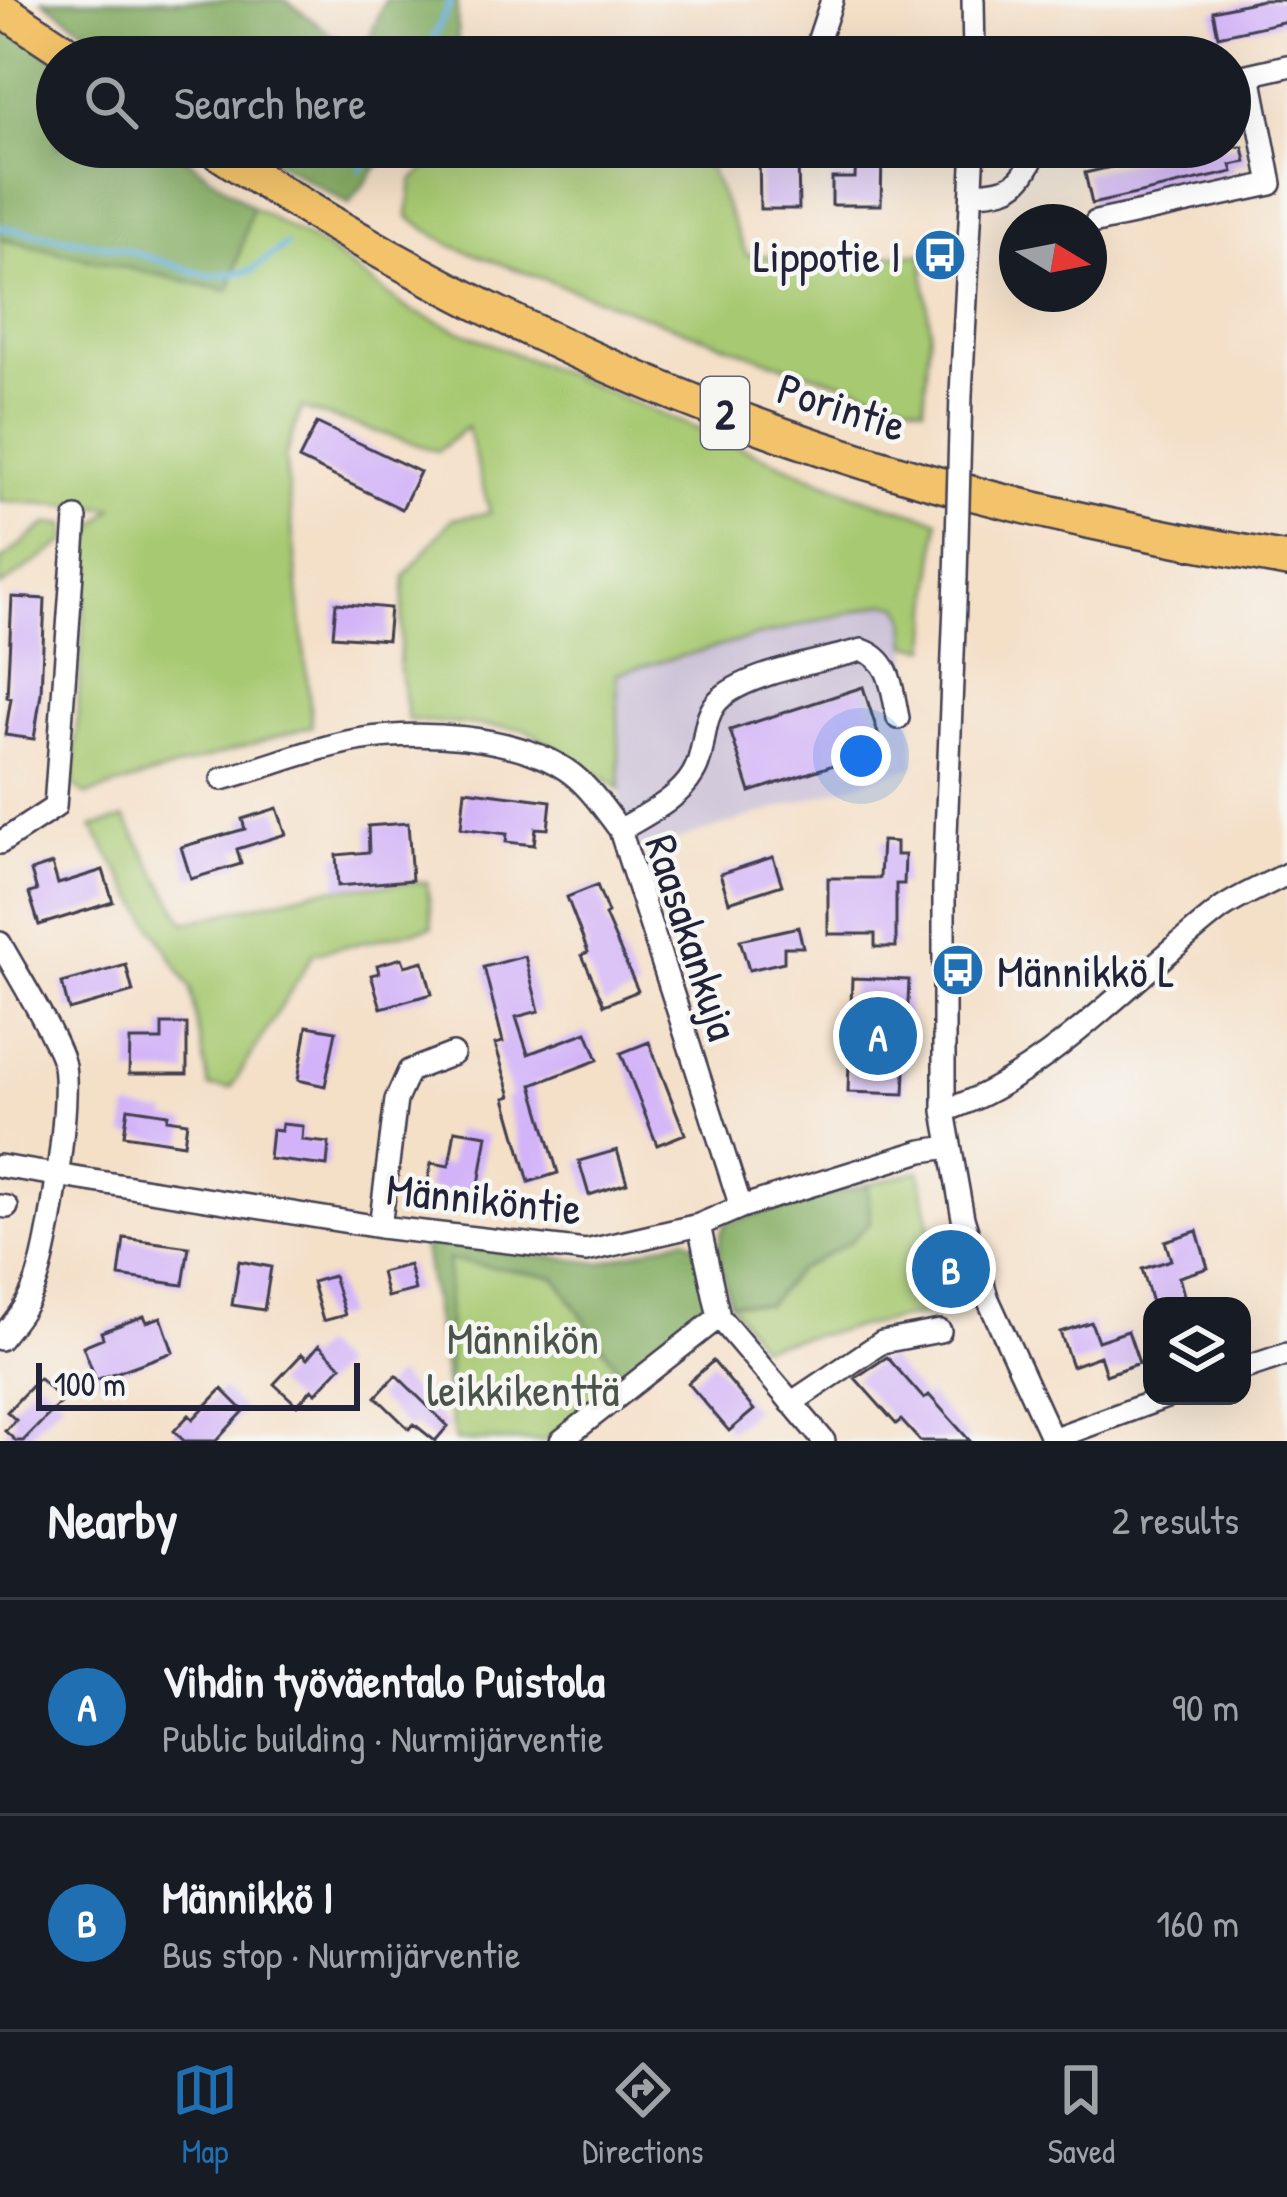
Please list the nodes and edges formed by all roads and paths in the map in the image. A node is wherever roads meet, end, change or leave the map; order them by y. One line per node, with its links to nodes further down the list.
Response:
1 (832, 0): 5 (street)
2 (973, 0): 6 (street)
3 (0, 8): 4 (highway)
4 (42, 36)
5 (820, 36)
6 (974, 36)
7 (1287, 66): 8 (street)
8 (1251, 74)
9 (1251, 107): 13 (street)
10 (244, 168): 17 (highway, Porintie / 2)
11 (974, 168): 14 (street)
12 (1026, 168): 14 (street)
13 (1279, 182): 15 (street)
14 (974, 193): 25 (street, bridge)
15 (1107, 220)
16 (76, 518): 21 (street)
17 (1287, 560)
18 (898, 718): 20 (street)
19 (223, 779): 20 (street, Raasakankuja)
20 (620, 830): 29 (street, Raasakankuja)
21 (0, 843)
22 (1287, 874): 25 (street)
23 (0, 943): 28 (street)
24 (453, 1054): 31 (street)
25 (944, 1111): 26 (street)
26 (949, 1147): 29 (street, Männiköntie); 39 (street)
27 (0, 1166): 28 (street, Männiköntie)
28 (57, 1174): 31 (street, Männiköntie); 34 (street)
29 (741, 1207): 30 (street, Männiköntie)
30 (699, 1225): 31 (street, Männiköntie); 32 (street)
31 (380, 1227)
32 (718, 1317): 37 (street); 40 (street)
33 (940, 1331): 37 (street)
34 (0, 1339)
35 (1287, 1354): 36 (street)
36 (1251, 1366)
37 (791, 1403): 41 (street)
38 (1145, 1405): 39 (street)
39 (1053, 1440)
40 (561, 1441)
41 (824, 1441)

